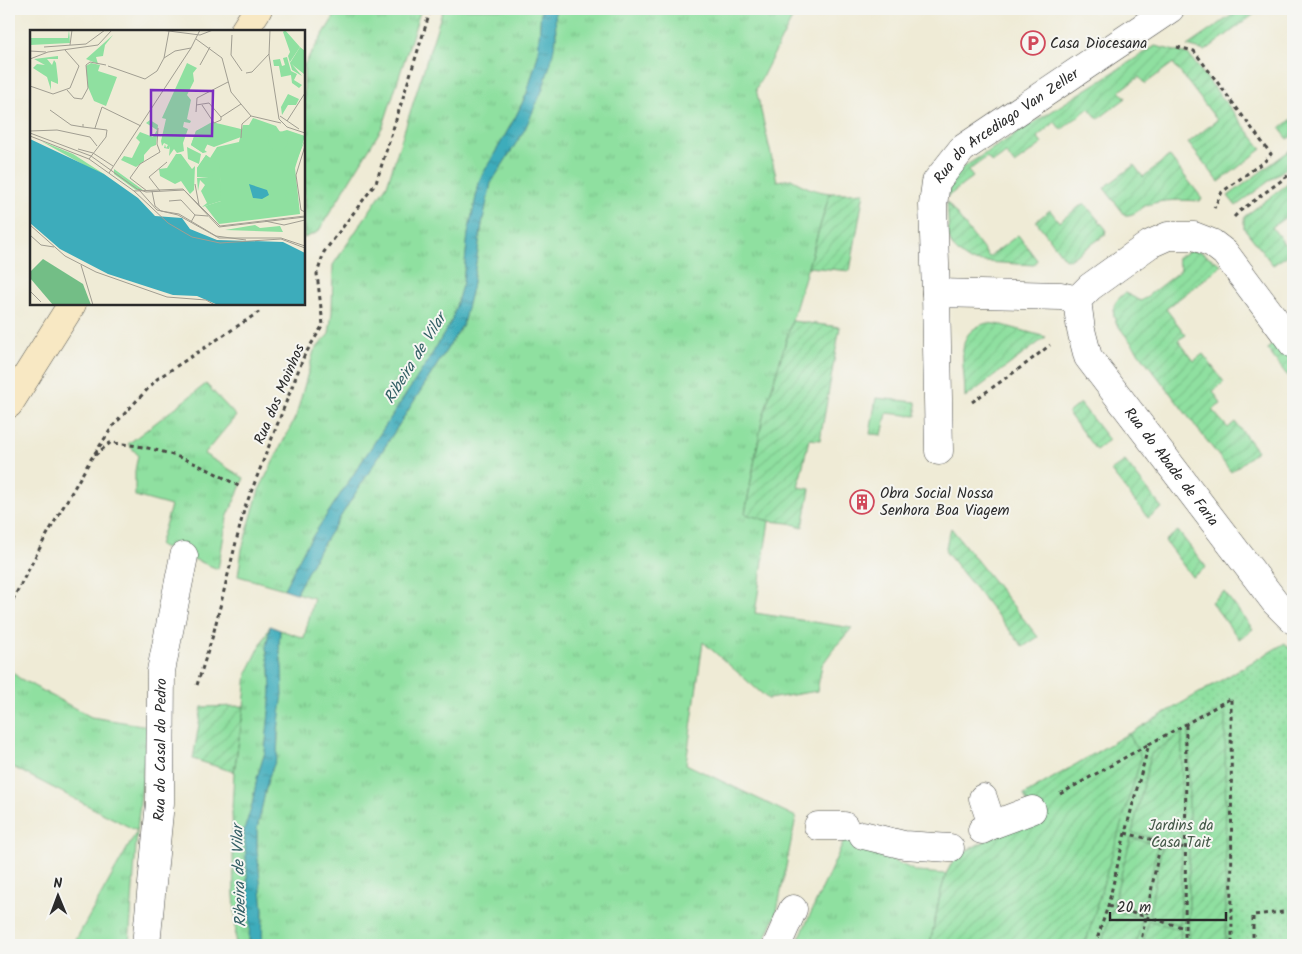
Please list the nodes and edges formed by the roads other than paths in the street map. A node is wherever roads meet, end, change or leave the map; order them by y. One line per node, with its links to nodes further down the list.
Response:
1 (258, 9): 3 (main road)
2 (1170, 9): 4 (street, Rua do Arcediago Van Zeller)
3 (245, 30)
4 (936, 293): 5 (street); 9 (street, Rua do Arcediago Van Zeller)
5 (1077, 300): 7 (street); 11 (street, Rua do Abade de Faria)
6 (71, 305): 8 (main road)
7 (1293, 344)
8 (9, 404)
9 (939, 451)
10 (184, 556): 17 (street, Rua do Casal do Pedro)
11 (1293, 620)
12 (983, 798): 13 (street)
13 (1032, 810)
14 (842, 829): 15 (street)
15 (950, 848)
16 (793, 909): 18 (street)
17 (146, 945)
18 (777, 945)

